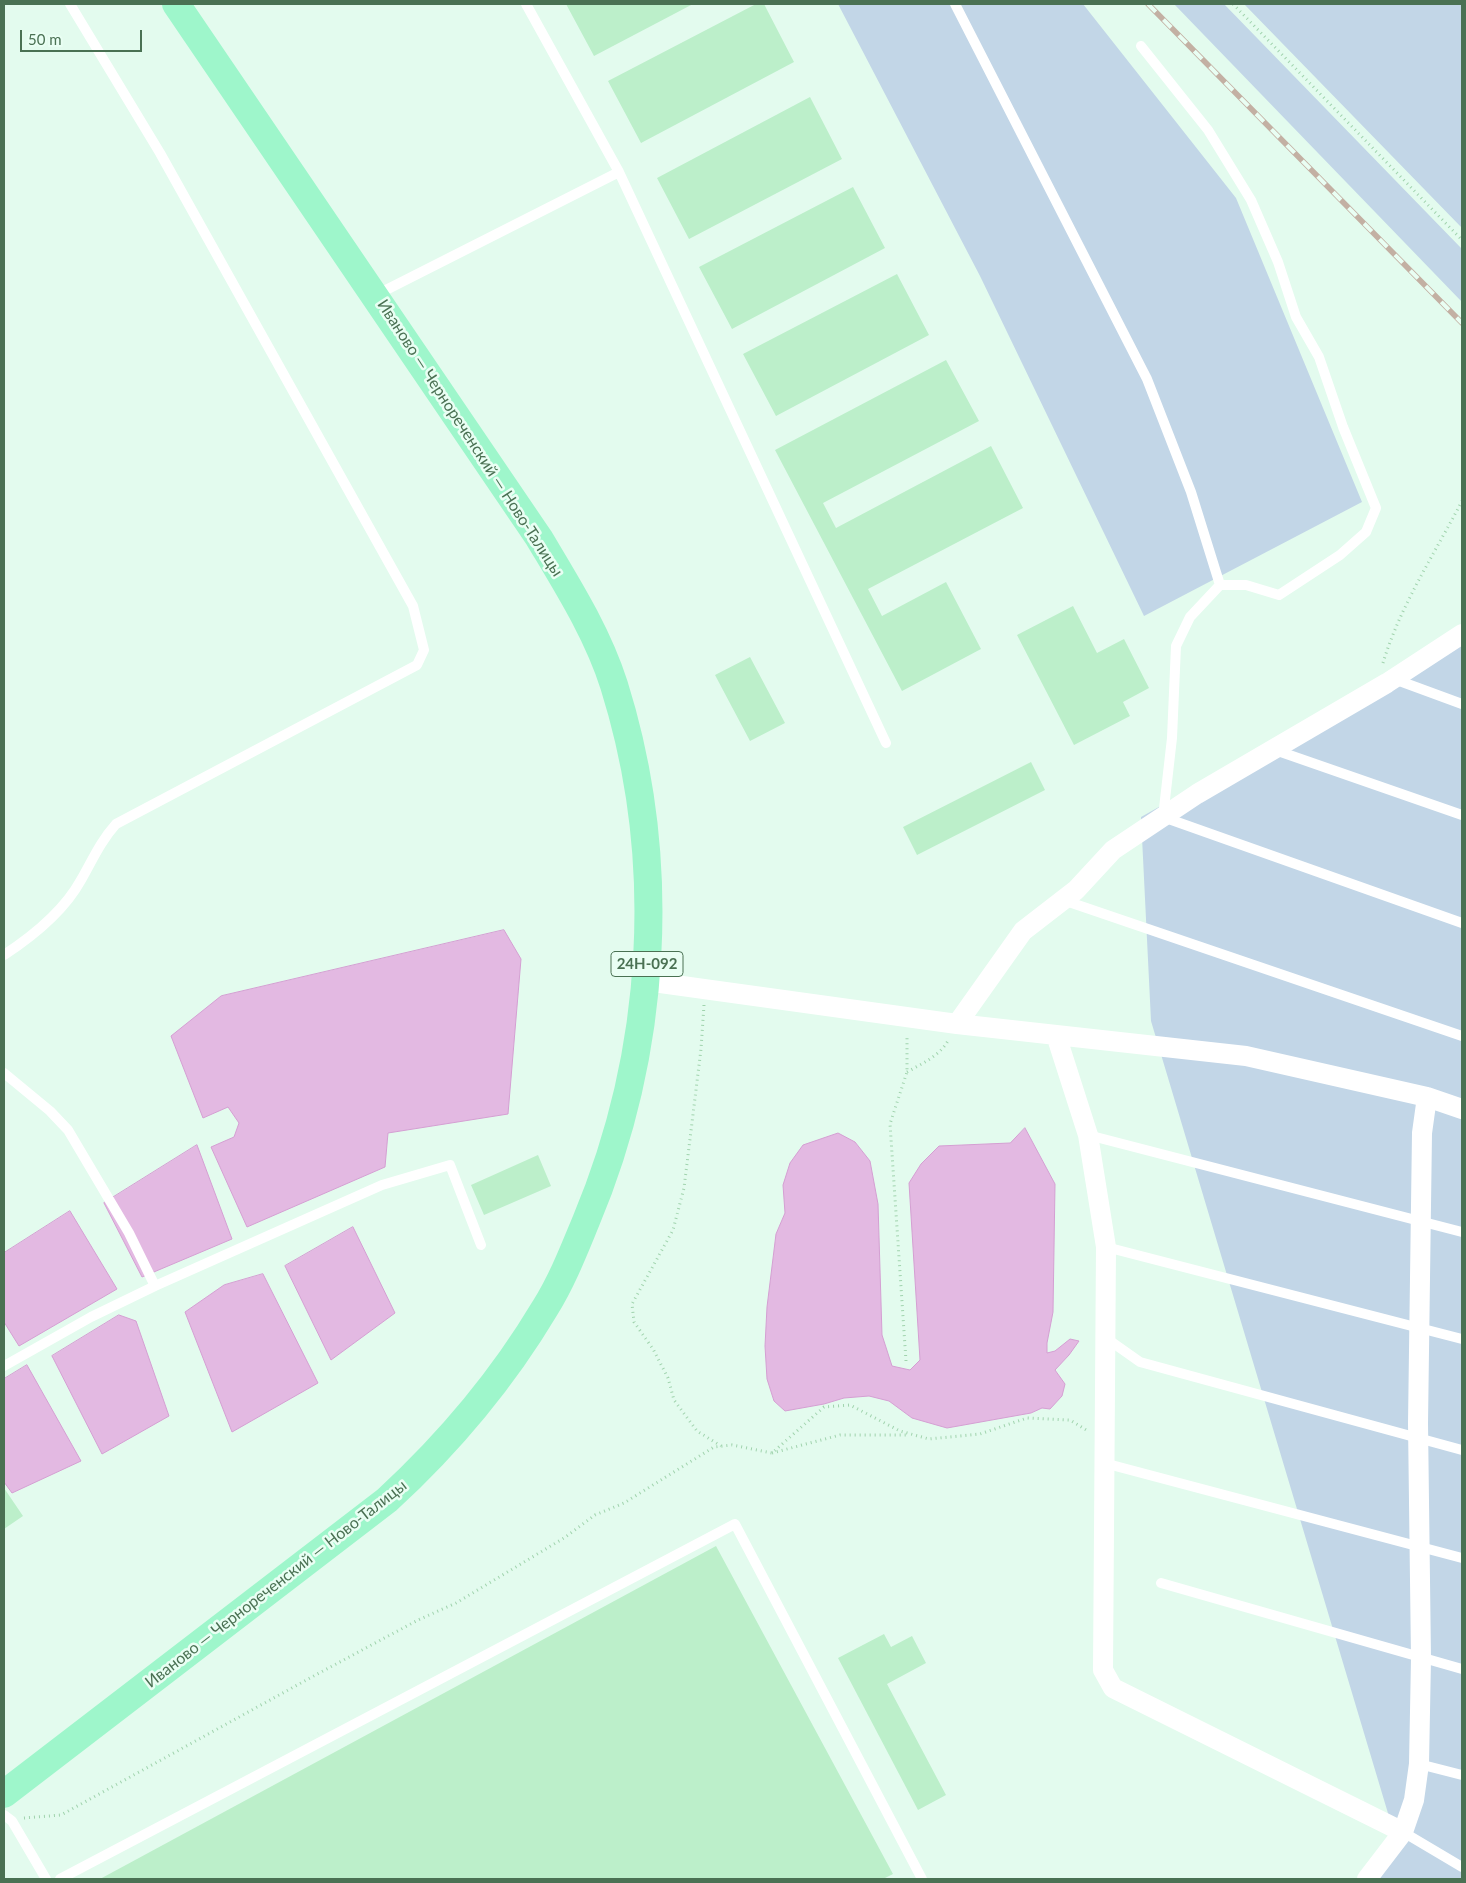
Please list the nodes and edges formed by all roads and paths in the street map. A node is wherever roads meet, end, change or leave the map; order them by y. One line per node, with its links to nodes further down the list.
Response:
1 (70, 4): 22 (lane)
2 (176, 4): 9 (main road, Иваново — Чернореченский — Ново-Талицы / 24Н-092)
3 (526, 4): 7 (lane)
4 (955, 4): 11 (lane)
5 (1232, 4): 8 (path)
6 (1141, 46): 11 (lane)
7 (619, 172): 9 (lane); 16 (lane)
8 (1462, 240)
9 (375, 295): 23 (main road, Иваново — Чернореченский — Ново-Талицы / 24Н-092)
10 (1462, 501): 14 (path)
11 (1220, 585): 19 (lane)
12 (1462, 634): 13 (street)
13 (1394, 679): 14 (street); 15 (lane)
14 (1376, 690): 17 (street)
15 (1462, 704)
16 (886, 743)
17 (1274, 750): 18 (lane); 19 (street)
18 (1462, 815)
19 (1162, 817): 20 (street); 21 (lane)
20 (1064, 900): 26 (street); 28 (lane)
21 (1462, 922)
22 (4, 955)
23 (646, 981): 24 (street); 57 (main road, Иваново — Чернореченский — Ново-Талицы / 24Н-092)
24 (702, 989): 25 (street); 46 (path)
25 (905, 1017): 26 (street); 29 (path)
26 (957, 1024): 27 (street); 29 (path)
27 (1056, 1035): 31 (street); 33 (street)
28 (1462, 1036)
29 (907, 1072): 42 (path)
30 (4, 1073): 38 (lane)
31 (1427, 1097): 32 (street); 34 (street)
32 (1462, 1109)
33 (1088, 1135): 34 (lane); 37 (street)
34 (1421, 1222): 35 (lane); 39 (street)
35 (1462, 1232)
36 (481, 1246): 38 (lane)
37 (1106, 1247): 39 (lane); 40 (street)
38 (155, 1286): 43 (lane)
39 (1419, 1329): 41 (lane); 45 (street)
40 (1105, 1337): 45 (lane); 49 (street)
41 (1462, 1339)
42 (906, 1361)
43 (4, 1366)
44 (915, 1436): 48 (path); 48 (path); 49 (path)
45 (1418, 1439): 47 (lane); 50 (street)
46 (722, 1446): 48 (path); 58 (path)
47 (1462, 1450)
48 (772, 1453)
49 (1104, 1457): 50 (lane); 59 (street)
50 (1419, 1548): 51 (lane); 53 (street)
51 (1462, 1558)
52 (1161, 1583): 53 (lane)
53 (1421, 1659): 54 (lane); 55 (street)
54 (1462, 1669)
55 (1419, 1764): 56 (lane); 59 (street)
56 (1462, 1775)
57 (4, 1794)
58 (8, 1818): 61 (lane)
59 (1403, 1832): 60 (lane); 64 (street)
60 (1462, 1867)
61 (46, 1879)
62 (60, 1879): 63 (lane)
63 (922, 1879)
64 (1367, 1879)

